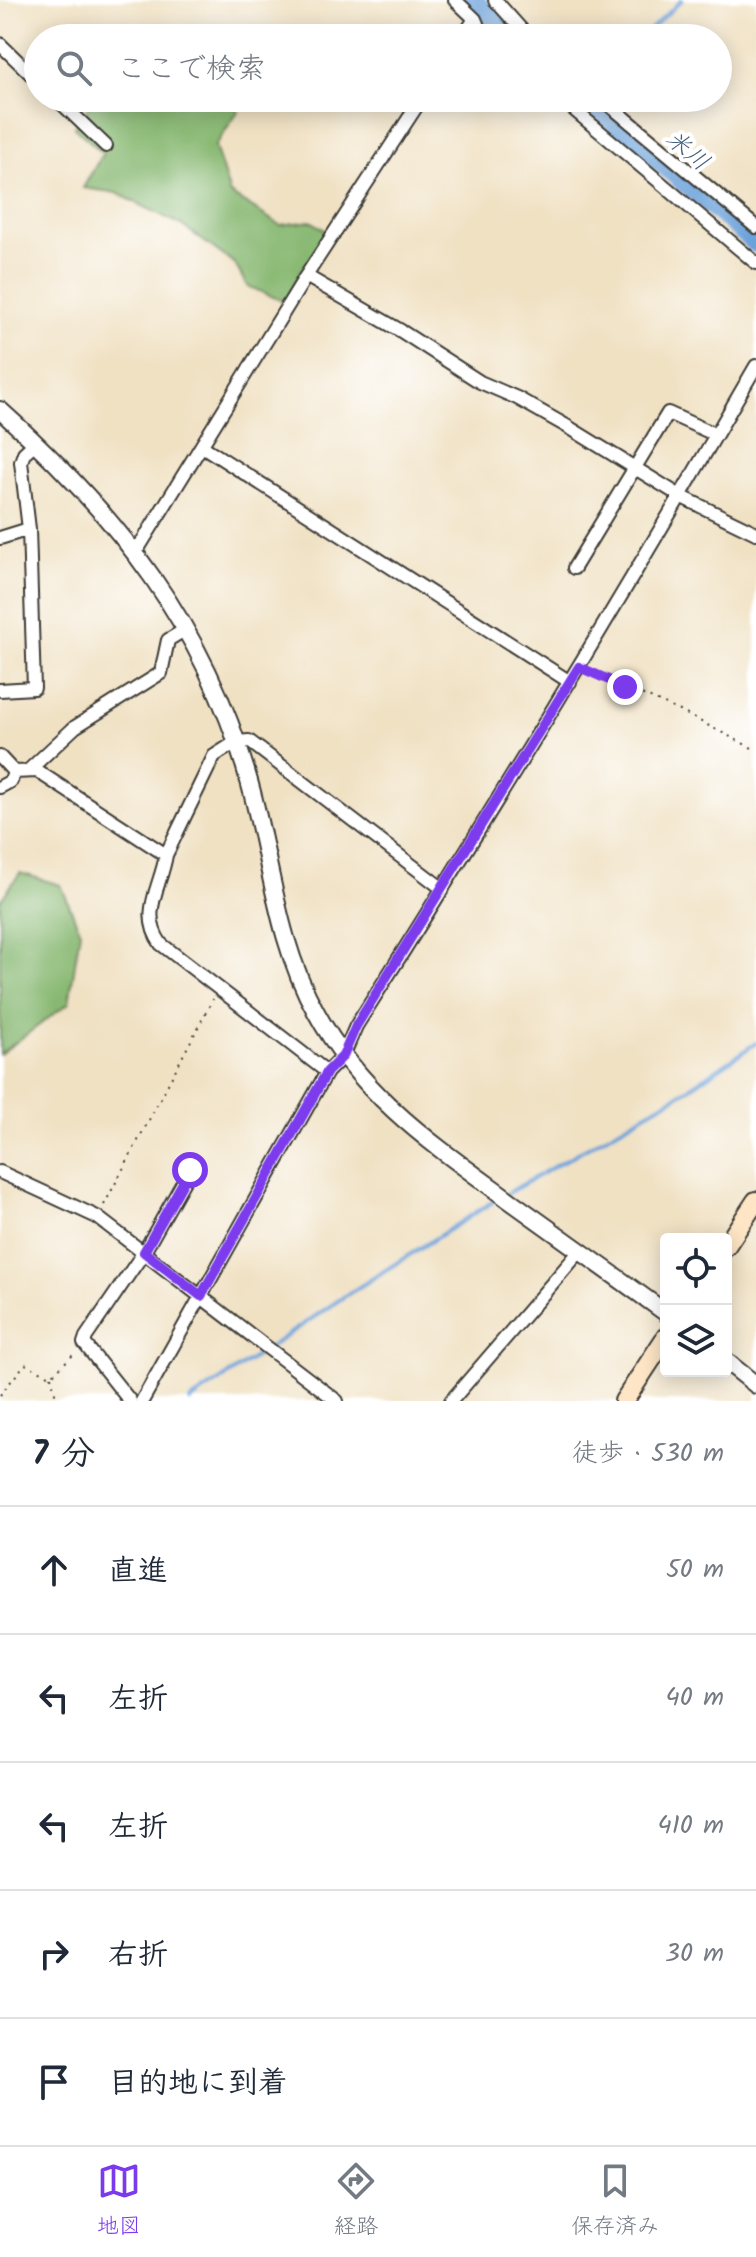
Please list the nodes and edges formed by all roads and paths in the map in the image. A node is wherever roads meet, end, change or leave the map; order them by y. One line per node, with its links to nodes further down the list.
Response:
1 (455, 0): 3 (street)
2 (495, 0): 6 (street)
3 (475, 19): 4 (street); 5 (street)
4 (472, 24)
5 (477, 24)
6 (516, 24)
7 (0, 44): 8 (street)
8 (24, 67)
9 (71, 112): 13 (street)
10 (413, 112): 16 (street)
11 (577, 112): 15 (street)
12 (618, 112): 14 (street)
13 (106, 146)
14 (756, 227)
15 (756, 263)
16 (306, 276): 21 (street); 22 (street)
17 (756, 366): 19 (street)
18 (0, 410): 20 (street)
19 (716, 435): 22 (street); 23 (street)
20 (36, 442): 24 (street); 27 (street)
21 (202, 446): 27 (street); 31 (street)
22 (636, 466): 23 (street); 28 (street)
23 (682, 497): 25 (street); 30 (street)
24 (29, 529): 26 (street); 32 (street)
25 (756, 533)
26 (0, 538)
27 (136, 552): 29 (street)
28 (574, 568)
29 (186, 629): 33 (street); 36 (street)
30 (579, 667): 31 (street); 34 (path)
31 (570, 682): 40 (street)
32 (0, 690)
33 (236, 742): 39 (street); 40 (street); 42 (street)
34 (756, 750)
35 (0, 757): 37 (street)
36 (29, 770): 37 (street); 39 (street)
37 (14, 772): 38 (street)
38 (0, 787)
39 (166, 855): 41 (street)
40 (443, 889): 42 (street)
41 (219, 987): 43 (street); 47 (path)
42 (343, 1056): 43 (street); 49 (street)
43 (327, 1072): 51 (street)
44 (190, 1170): 50 (street)
45 (0, 1172): 47 (street)
46 (756, 1201): 48 (main road)
47 (97, 1217): 50 (street)
48 (732, 1237)
49 (580, 1251): 52 (street); 63 (street)
50 (144, 1252): 51 (street); 53 (street)
51 (201, 1296): 61 (street); 62 (street)
52 (660, 1309)
53 (84, 1343): 56 (path); 60 (street)
54 (660, 1346): 64 (main road)
55 (732, 1366): 57 (street)
56 (51, 1376): 58 (path); 59 (path)
57 (756, 1385)
58 (0, 1395)
59 (57, 1401)
60 (130, 1401)
61 (142, 1401)
62 (337, 1401)
63 (451, 1401)
64 (624, 1401)

